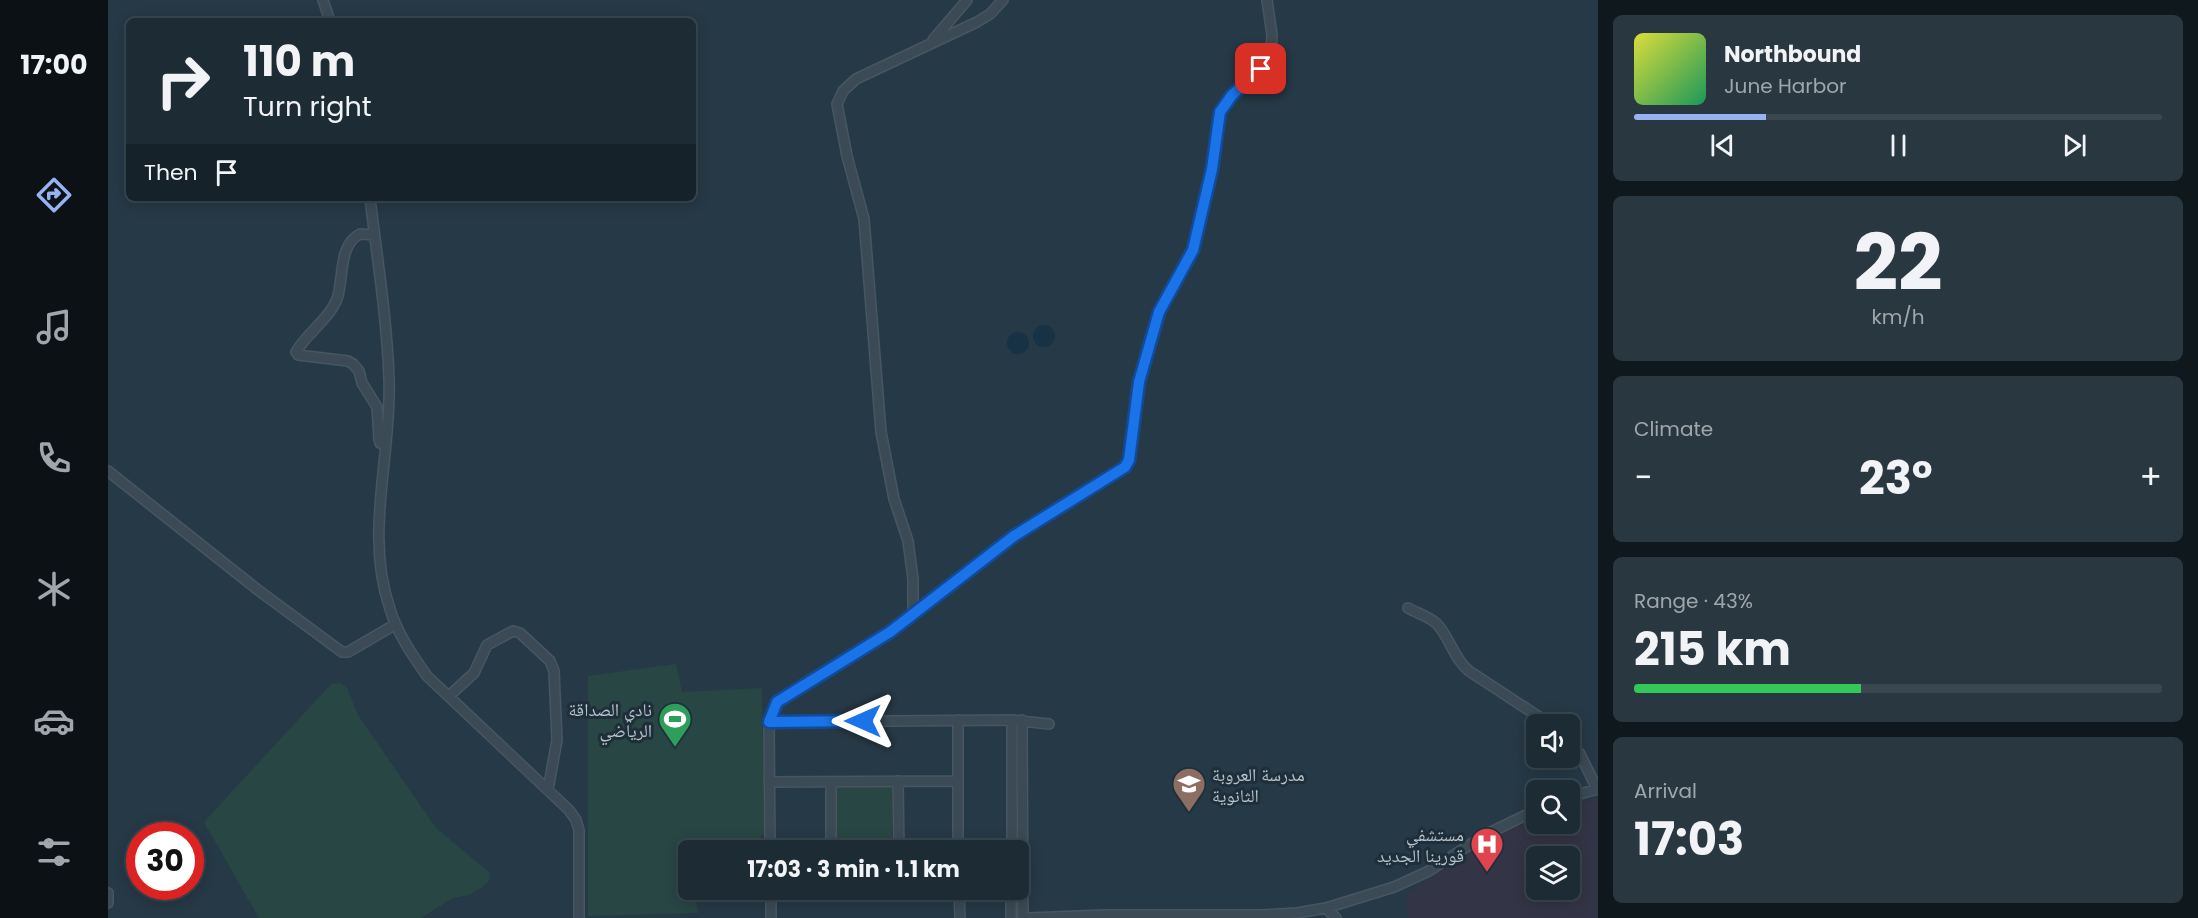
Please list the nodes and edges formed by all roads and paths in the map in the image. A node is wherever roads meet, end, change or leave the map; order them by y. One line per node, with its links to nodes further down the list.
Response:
1 (323, 0): 5 (street)
2 (967, 0): 6 (street)
3 (1003, 0): 6 (street)
4 (1267, 0): 12 (street)
5 (329, 18)
6 (932, 42): 12 (street)
7 (370, 201): 8 (street)
8 (374, 235): 9 (street); 9 (street)
9 (386, 444): 13 (street)
10 (108, 471): 13 (street)
11 (1408, 608): 15 (street)
12 (913, 614): 18 (street)
13 (396, 624): 14 (street)
14 (449, 696): 26 (street); 26 (street)
15 (1535, 714)
16 (958, 720): 17 (street); 18 (street); 22 (street)
17 (1017, 720): 19 (street); 33 (street); 48 (street)
18 (769, 722): 23 (street)
19 (1049, 724)
20 (1580, 754): 25 (street)
21 (898, 781): 22 (street); 24 (street); 31 (street)
22 (958, 781): 32 (street)
23 (769, 782): 24 (street); 29 (street)
24 (831, 782): 30 (street)
25 (1598, 789): 27 (street)
26 (548, 790): 44 (street)
27 (1580, 794)
28 (1526, 815): 39 (street)
29 (770, 840)
30 (831, 840)
31 (899, 840)
32 (958, 840)
33 (1012, 840)
34 (108, 893): 38 (street)
35 (771, 900): 45 (street)
36 (959, 900): 46 (street)
37 (1011, 900): 47 (street)
38 (108, 903)
39 (1326, 908): 43 (street); 52 (street)
40 (1104, 916): 41 (street); 51 (street)
41 (1207, 916): 42 (street)
42 (1250, 917): 43 (street)
43 (1263, 917)
44 (579, 918)
45 (771, 918)
46 (960, 918)
47 (1011, 918)
48 (1023, 918)
49 (1029, 918): 50 (street)
50 (1034, 918): 51 (street)
51 (1045, 918)
52 (1336, 918)

